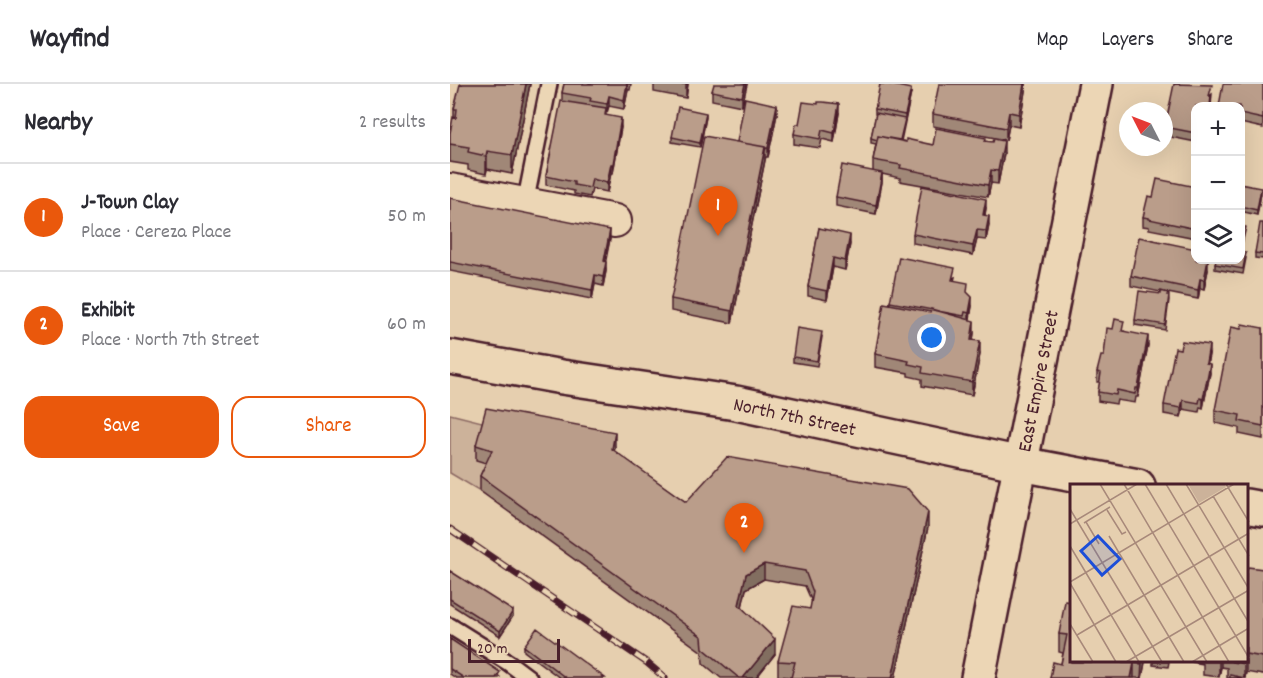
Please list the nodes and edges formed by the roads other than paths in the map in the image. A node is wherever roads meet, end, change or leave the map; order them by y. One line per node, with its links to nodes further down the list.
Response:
1 (549, 84): 4 (lane)
2 (1096, 84): 7 (street, East Empire Street)
3 (450, 190): 4 (street)
4 (525, 204): 5 (street)
5 (615, 221)
6 (450, 357): 7 (street, North 7th Street)
7 (1021, 464): 8 (street, North 7th Street); 13 (street, East Empire Street)
8 (1127, 484)
9 (1248, 506): 10 (street)
10 (1263, 509)
11 (450, 626): 12 (lane)
12 (529, 678)
13 (978, 678)

